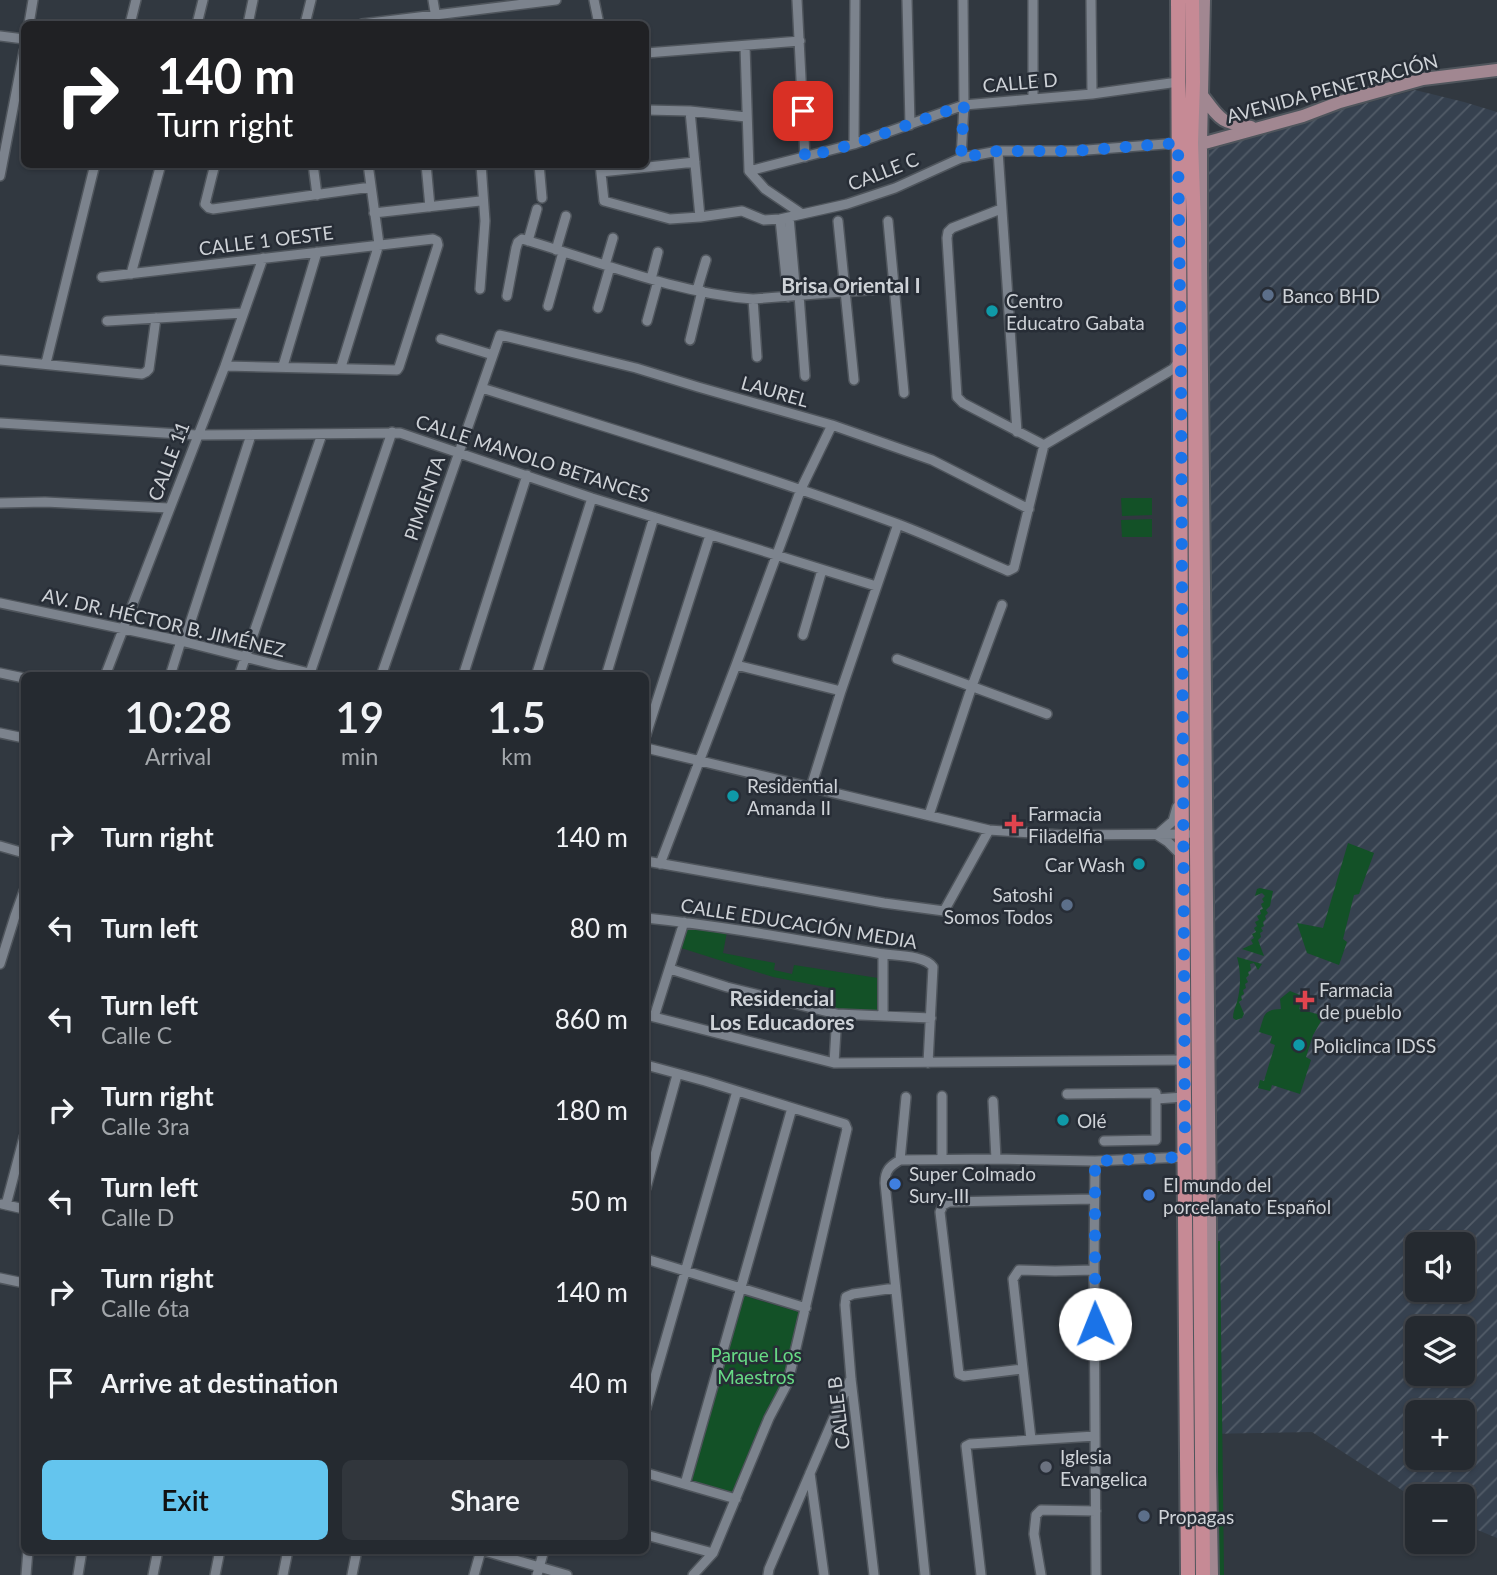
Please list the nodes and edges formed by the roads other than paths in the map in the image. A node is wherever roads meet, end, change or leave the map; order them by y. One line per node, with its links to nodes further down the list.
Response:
1 (33, 0): 19 (street)
2 (136, 0): 20 (street)
3 (203, 0): 21 (street)
4 (254, 0): 22 (street)
5 (311, 0): 23 (street)
6 (433, 0): 18 (street)
7 (556, 0): 18 (street)
8 (594, 0): 25 (street)
9 (799, 0): 28 (street)
10 (855, 0): 44 (street)
11 (906, 0): 41 (street)
12 (963, 0): 37 (street)
13 (1033, 0): 36 (street)
14 (1091, 0): 34 (street)
15 (1178, 0): 33 (main road)
16 (1192, 0): 43 (main road)
17 (1204, 0): 35 (street)
18 (436, 20): 24 (street)
19 (30, 21)
20 (131, 21)
21 (198, 21)
22 (249, 21)
23 (306, 21)
24 (418, 21)
25 (598, 21)
26 (0, 36): 27 (street)
27 (21, 39)
28 (800, 41): 29 (street); 46 (street)
29 (745, 46): 30 (street); 40 (street)
30 (649, 53)
31 (21, 67): 60 (street)
32 (1497, 70): 42 (street, AVENIDA PENETRACIÓN)
33 (1178, 82): 34 (street, CALLE D); 43 (main road)
34 (1091, 94): 36 (street, CALLE D)
35 (1202, 94): 42 (street); 43 (street)
36 (1033, 99): 37 (street, CALLE D)
37 (964, 105): 41 (street, CALLE D); 47 (street)
38 (649, 110): 39 (street)
39 (690, 111): 40 (street); 48 (street)
40 (746, 117): 59 (street)
41 (910, 125): 44 (street, CALLE D)
42 (1255, 128): 43 (street, AVENIDA PENETRACIÓN)
43 (1190, 143): 45 (street, CALLE C); 106 (main road); 167 (main road); 256 (street)
44 (854, 144): 46 (street, CALLE D)
45 (998, 151): 47 (street, CALLE C); 67 (street)
46 (805, 157): 59 (street, CALLE D)
47 (961, 158): 69 (street, CALLE C)
48 (695, 162): 49 (street); 71 (street)
49 (649, 165)
50 (94, 168): 107 (street)
51 (160, 168): 84 (street)
52 (214, 168): 62 (street)
53 (314, 168): 62 (street)
54 (369, 168): 61 (street)
55 (426, 168): 65 (street)
56 (481, 168): 64 (street)
57 (539, 168): 63 (street)
58 (601, 168): 71 (street, CALLE C)
59 (748, 171): 69 (street)
60 (0, 176)
61 (371, 187): 62 (street); 68 (street)
62 (317, 195)
63 (542, 198)
64 (483, 199): 65 (street); 88 (street)
65 (430, 206): 68 (street)
66 (537, 209): 76 (street)
67 (1001, 209): 118 (street); 118 (street)
68 (374, 213): 77 (street)
69 (802, 214): 72 (street, CALLE C)
70 (566, 216): 78 (street)
71 (701, 217): 72 (street, CALLE C)
72 (785, 218): 92 (street)
73 (838, 221): 90 (street)
74 (888, 221): 87 (street)
75 (613, 238): 83 (street)
76 (528, 241): 78 (street); 91 (street)
77 (379, 244): 79 (street, CALLE 1 OESTE); 110 (street); 110 (street, CALLE 1 OESTE)
78 (560, 251): 83 (street); 94 (street)
79 (317, 252): 81 (street, CALLE 1 OESTE); 109 (street)
80 (659, 252): 86 (street)
81 (263, 258): 84 (street, CALLE 1 OESTE); 96 (street, CALLE 11)
82 (705, 260): 89 (street)
83 (608, 266): 86 (street); 95 (street)
84 (131, 274): 85 (street, CALLE 1 OESTE)
85 (102, 277)
86 (654, 280): 89 (street); 99 (street)
87 (894, 288): 90 (street); 114 (street)
88 (480, 289)
89 (700, 291): 93 (street); 102 (street)
90 (845, 292): 92 (street); 112 (street)
91 (507, 296)
92 (795, 296): 93 (street); 111 (street)
93 (753, 299): 104 (street)
94 (548, 306)
95 (598, 308)
96 (243, 313): 97 (street); 108 (street, CALLE 11)
97 (156, 318): 98 (street); 107 (street)
98 (107, 321)
99 (647, 321)
100 (502, 335): 103 (street, PIMIENTA); 116 (street, LAUREL)
101 (441, 339): 103 (street)
102 (690, 341)
103 (493, 355): 113 (street, PIMIENTA)
104 (757, 357)
105 (0, 359): 107 (street)
106 (1180, 359): 122 (street); 164 (main road)
107 (46, 363)
108 (225, 366): 109 (street); 120 (street, CALLE 11)
109 (283, 366): 110 (street)
110 (341, 367)
111 (806, 376)
112 (854, 380)
113 (482, 388): 123 (street, PIMIENTA); 125 (street)
114 (904, 393)
115 (0, 423): 120 (street, CALLE MANOLO BETANCES)
116 (832, 425): 125 (street); 129 (street, LAUREL)
117 (392, 432): 119 (street, CALLE MANOLO BETANCES); 123 (street, CALLE MANOLO BETANCES); 148 (street)
118 (1017, 432): 122 (street)
119 (322, 434): 121 (street, CALLE MANOLO BETANCES); 141 (street)
120 (197, 435): 121 (street, CALLE MANOLO BETANCES); 128 (street, CALLE 11)
121 (251, 435): 140 (street)
122 (1044, 445): 129 (street)
123 (459, 452): 124 (street, CALLE MANOLO BETANCES); 149 (street, PIMIENTA)
124 (527, 475): 126 (street, CALLE MANOLO BETANCES); 150 (street)
125 (801, 489): 131 (street); 133 (street)
126 (592, 498): 130 (street, CALLE MANOLO BETANCES); 151 (street)
127 (0, 503): 128 (street)
128 (169, 508): 138 (street, CALLE 11)
129 (1029, 509): 131 (street)
130 (654, 517): 132 (street, CALLE MANOLO BETANCES); 152 (street)
131 (898, 524): 135 (street)
132 (710, 536): 133 (street, CALLE MANOLO BETANCES); 158 (street)
133 (775, 556): 134 (street, CALLE MANOLO BETANCES); 143 (street)
134 (821, 570): 135 (street, CALLE MANOLO BETANCES); 139 (street)
135 (876, 586): 156 (street)
136 (0, 603): 138 (street, AV. DR. HÉCTOR B. JIMÉNEZ)
137 (1002, 605): 155 (street)
138 (123, 629): 140 (street, AV. DR. HÉCTOR B. JIMÉNEZ); 144 (street, CALLE 11)
139 (803, 635)
140 (182, 641): 141 (street, AV. DR. HÉCTOR B. JIMÉNEZ); 145 (street)
141 (246, 658): 146 (street); 147 (street, AV. DR. HÉCTOR B. JIMÉNEZ)
142 (897, 659): 155 (street)
143 (736, 665): 156 (street); 162 (street)
144 (107, 672)
145 (171, 672)
146 (241, 672)
147 (306, 672)
148 (310, 672)
149 (382, 672)
150 (464, 672)
151 (537, 672)
152 (607, 672)
153 (0, 673): 154 (street)
154 (21, 677)
155 (972, 685): 157 (street); 165 (street)
156 (841, 691): 163 (street)
157 (1047, 714)
158 (649, 726)
159 (0, 733): 160 (street)
160 (21, 737)
161 (649, 749): 162 (street)
162 (699, 761): 163 (street); 173 (street)
163 (811, 787): 165 (street)
164 (1182, 789): 167 (main road); 168 (street)
165 (929, 815): 166 (street)
166 (989, 830): 168 (street); 173 (street)
167 (1189, 834): 168 (street); 171 (main road); 255 (main road)
168 (1157, 835): 171 (street)
169 (0, 846): 170 (street)
170 (21, 852)
171 (1182, 859): 184 (main road)
172 (649, 862): 173 (street)
173 (660, 864)
174 (20, 916): 178 (street)
175 (649, 918): 176 (street, CALLE EDUCACIÓN MEDIA)
176 (684, 922): 177 (street, CALLE EDUCACIÓN MEDIA); 179 (street)
177 (883, 954): 182 (street); 183 (street, CALLE EDUCACIÓN MEDIA)
178 (0, 964)
179 (670, 969): 180 (street); 181 (street)
180 (837, 1014): 182 (street); 185 (street)
181 (650, 1016): 185 (street)
182 (883, 1016): 183 (street)
183 (931, 1018): 186 (street, CALLE EDUCACIÓN MEDIA)
184 (1184, 1060): 186 (street); 193 (main road)
185 (834, 1063): 186 (street)
186 (928, 1063)
187 (649, 1066): 188 (street)
188 (677, 1075): 189 (street); 204 (street)
189 (737, 1091): 196 (street); 210 (street)
190 (1067, 1094): 194 (street)
191 (942, 1096): 200 (street)
192 (906, 1097): 202 (street)
193 (1184, 1097): 194 (street); 199 (main road)
194 (1156, 1099): 197 (street)
195 (993, 1101): 201 (street)
196 (792, 1108): 214 (street); 215 (street)
197 (1104, 1141)
198 (21, 1147): 206 (street)
199 (1185, 1157): 203 (street); 254 (main road)
200 (942, 1159): 201 (street); 202 (street)
201 (996, 1159): 203 (street)
202 (901, 1160): 213 (street)
203 (1095, 1161): 205 (street)
204 (649, 1177)
205 (1094, 1199): 209 (street); 216 (street)
206 (3, 1205): 207 (street)
207 (21, 1208)
208 (649, 1260): 210 (street)
209 (1094, 1270): 216 (street); 219 (street)
210 (686, 1271): 214 (street); 218 (street)
211 (0, 1278): 212 (street)
212 (21, 1282)
213 (895, 1288): 217 (street, CALLE B); 250 (street)
214 (741, 1289): 215 (street); 223 (street)
215 (806, 1308): 224 (street)
216 (1023, 1369): 220 (street)
217 (851, 1379): 221 (street); 249 (street, CALLE B)
218 (649, 1398)
219 (1095, 1436): 220 (street); 225 (street)
220 (1031, 1440): 251 (street)
221 (810, 1472): 247 (street); 248 (street)
222 (649, 1473): 223 (street)
223 (685, 1483): 224 (street)
224 (736, 1499): 227 (street)
225 (1096, 1511): 252 (street); 253 (street)
226 (649, 1536): 227 (street)
227 (713, 1553): 246 (street)
228 (28, 1554): 238 (street)
229 (81, 1554): 239 (street)
230 (157, 1554): 240 (street)
231 (219, 1554): 241 (street)
232 (287, 1554): 242 (street)
233 (356, 1554): 243 (street)
234 (480, 1554): 244 (street)
235 (492, 1554): 237 (street)
236 (543, 1554): 237 (street)
237 (538, 1571): 245 (street)
238 (26, 1575)
239 (78, 1575)
240 (153, 1575)
241 (215, 1575)
242 (283, 1575)
243 (352, 1575)
244 (474, 1575)
245 (567, 1575)
246 (693, 1575)
247 (768, 1575)
248 (824, 1575)
249 (874, 1575)
250 (925, 1575)
251 (981, 1575)
252 (1041, 1575)
253 (1096, 1575)
254 (1188, 1575)
255 (1203, 1575)
256 (1212, 1575)

